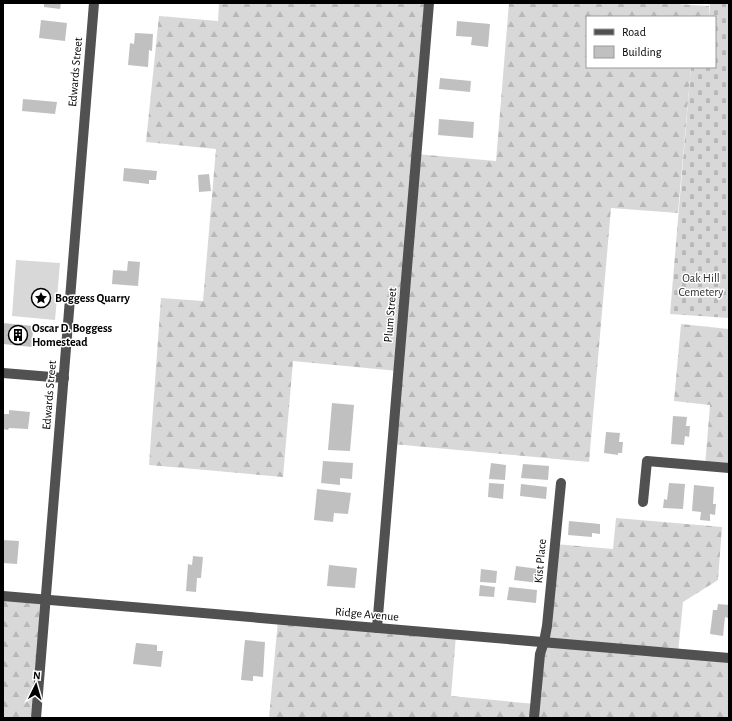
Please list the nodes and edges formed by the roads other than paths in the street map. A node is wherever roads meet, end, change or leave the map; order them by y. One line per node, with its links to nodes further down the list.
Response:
1 (94, 3): 4 (street, Edwards Street)
2 (429, 3): 10 (street, Plum Street)
3 (3, 373): 4 (street)
4 (64, 378): 9 (street, Edwards Street)
5 (729, 468): 7 (street)
6 (561, 483): 11 (street, Kist Place)
7 (644, 502)
8 (3, 596): 9 (street, Ridge Avenue)
9 (46, 600): 10 (street, Ridge Avenue); 13 (street, Edwards Street)
10 (377, 628): 11 (street, Ridge Avenue)
11 (544, 642): 12 (street, Ridge Avenue); 14 (street, Kist Place)
12 (729, 658)
13 (36, 718)
14 (534, 718)

